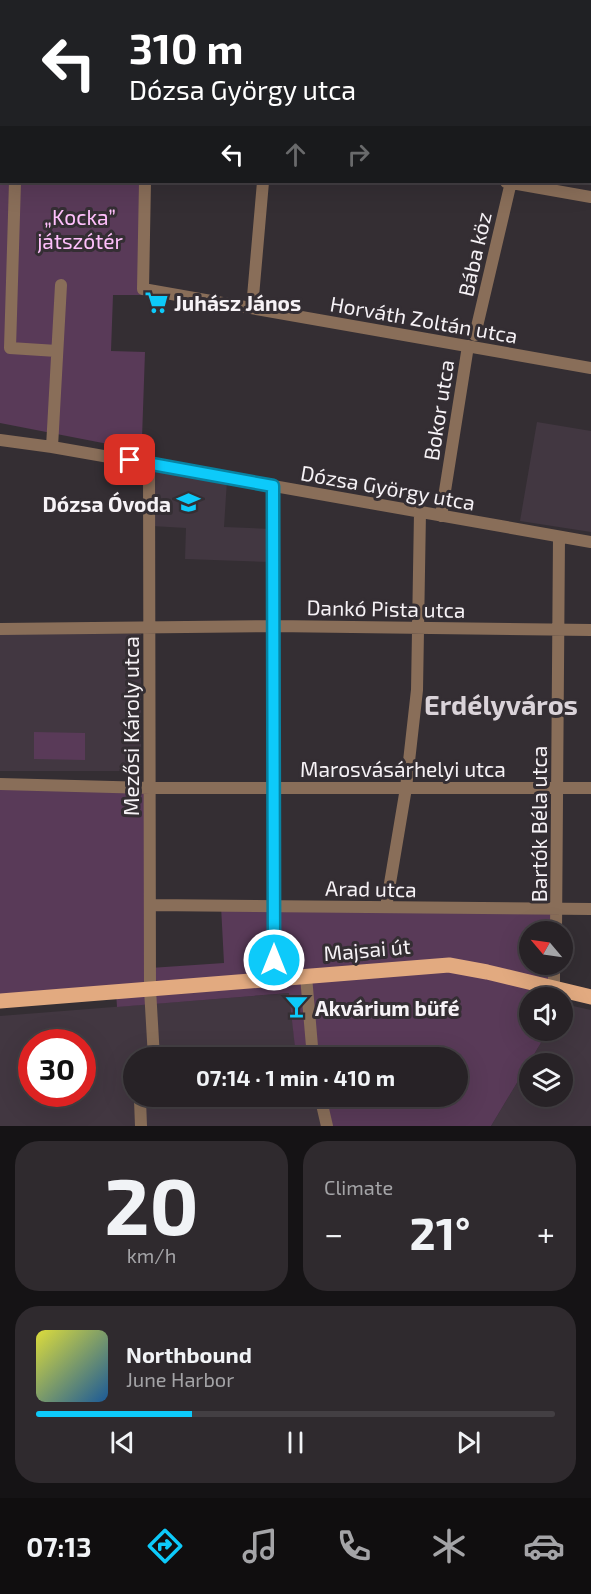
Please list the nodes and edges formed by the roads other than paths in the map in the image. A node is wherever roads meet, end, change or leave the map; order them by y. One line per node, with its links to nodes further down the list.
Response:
1 (15, 183): 11 (street)
2 (145, 183): 8 (street, Horváth Zoltán utca)
3 (263, 183): 8 (street)
4 (508, 183): 9 (street, Bába köz)
5 (514, 183): 6 (street)
6 (591, 197)
7 (61, 285): 11 (street)
8 (252, 308): 10 (street, Horváth Zoltán utca)
9 (475, 334)
10 (468, 346): 12 (street, Horváth Zoltán utca); 18 (street, Bokor utca)
11 (57, 351): 14 (street)
12 (591, 368)
13 (0, 441): 14 (street, Dózsa György utca)
14 (52, 447): 15 (street, Dózsa György utca)
15 (149, 464): 16 (street, Dózsa György utca); 22 (street, Mezősi Károly utca)
16 (273, 486): 17 (street, Dózsa György utca); 21 (street)
17 (420, 512): 18 (street, Dózsa György utca); 23 (street)
18 (441, 516): 19 (street, Dózsa György utca)
19 (558, 537): 20 (street, Dózsa György utca); 25 (street, Bartók Béla utca)
20 (591, 542)
21 (273, 626): 22 (street, Dankó Pista utca); 23 (street, Dankó Pista utca); 29 (street)
22 (150, 627): 24 (street, Dankó Pista utca); 28 (street, Mezősi Károly utca)
23 (418, 628): 25 (street, Dankó Pista utca); 30 (street)
24 (0, 629)
25 (558, 629): 26 (street, Dankó Pista utca); 31 (street, Bartók Béla utca)
26 (591, 630)
27 (0, 784): 28 (street, Marosvásárhelyi utca)
28 (150, 788): 29 (street, Marosvásárhelyi utca); 33 (street, Mezősi Károly utca)
29 (274, 788): 30 (street, Marosvásárhelyi utca); 34 (street)
30 (406, 788): 31 (street, Marosvásárhelyi utca); 35 (street)
31 (557, 788): 32 (street, Marosvásárhelyi utca); 36 (street, Bartók Béla utca)
32 (591, 788)
33 (150, 905): 34 (street, Arad utca); 43 (street, Mezősi Károly utca)
34 (274, 906): 35 (street, Arad utca); 41 (street)
35 (386, 907): 36 (street, Arad utca)
36 (557, 909): 37 (street, Arad utca); 38 (street, Bartók Béla utca)
37 (591, 909)
38 (556, 921)
39 (554, 975): 42 (street)
40 (306, 976): 41 (main road, Majsai út); 42 (main road, Majsai út); 48 (street)
41 (274, 978): 43 (main road, Majsai út)
42 (554, 987)
43 (150, 989): 46 (main road, Majsai út); 47 (street, Mezősi Károly utca)
44 (573, 992): 45 (main road, Majsai út)
45 (591, 997)
46 (0, 1002)
47 (153, 1047)
48 (312, 1047)
49 (140, 1107): 51 (street)
50 (323, 1107): 52 (street)
51 (141, 1126)
52 (327, 1126)

